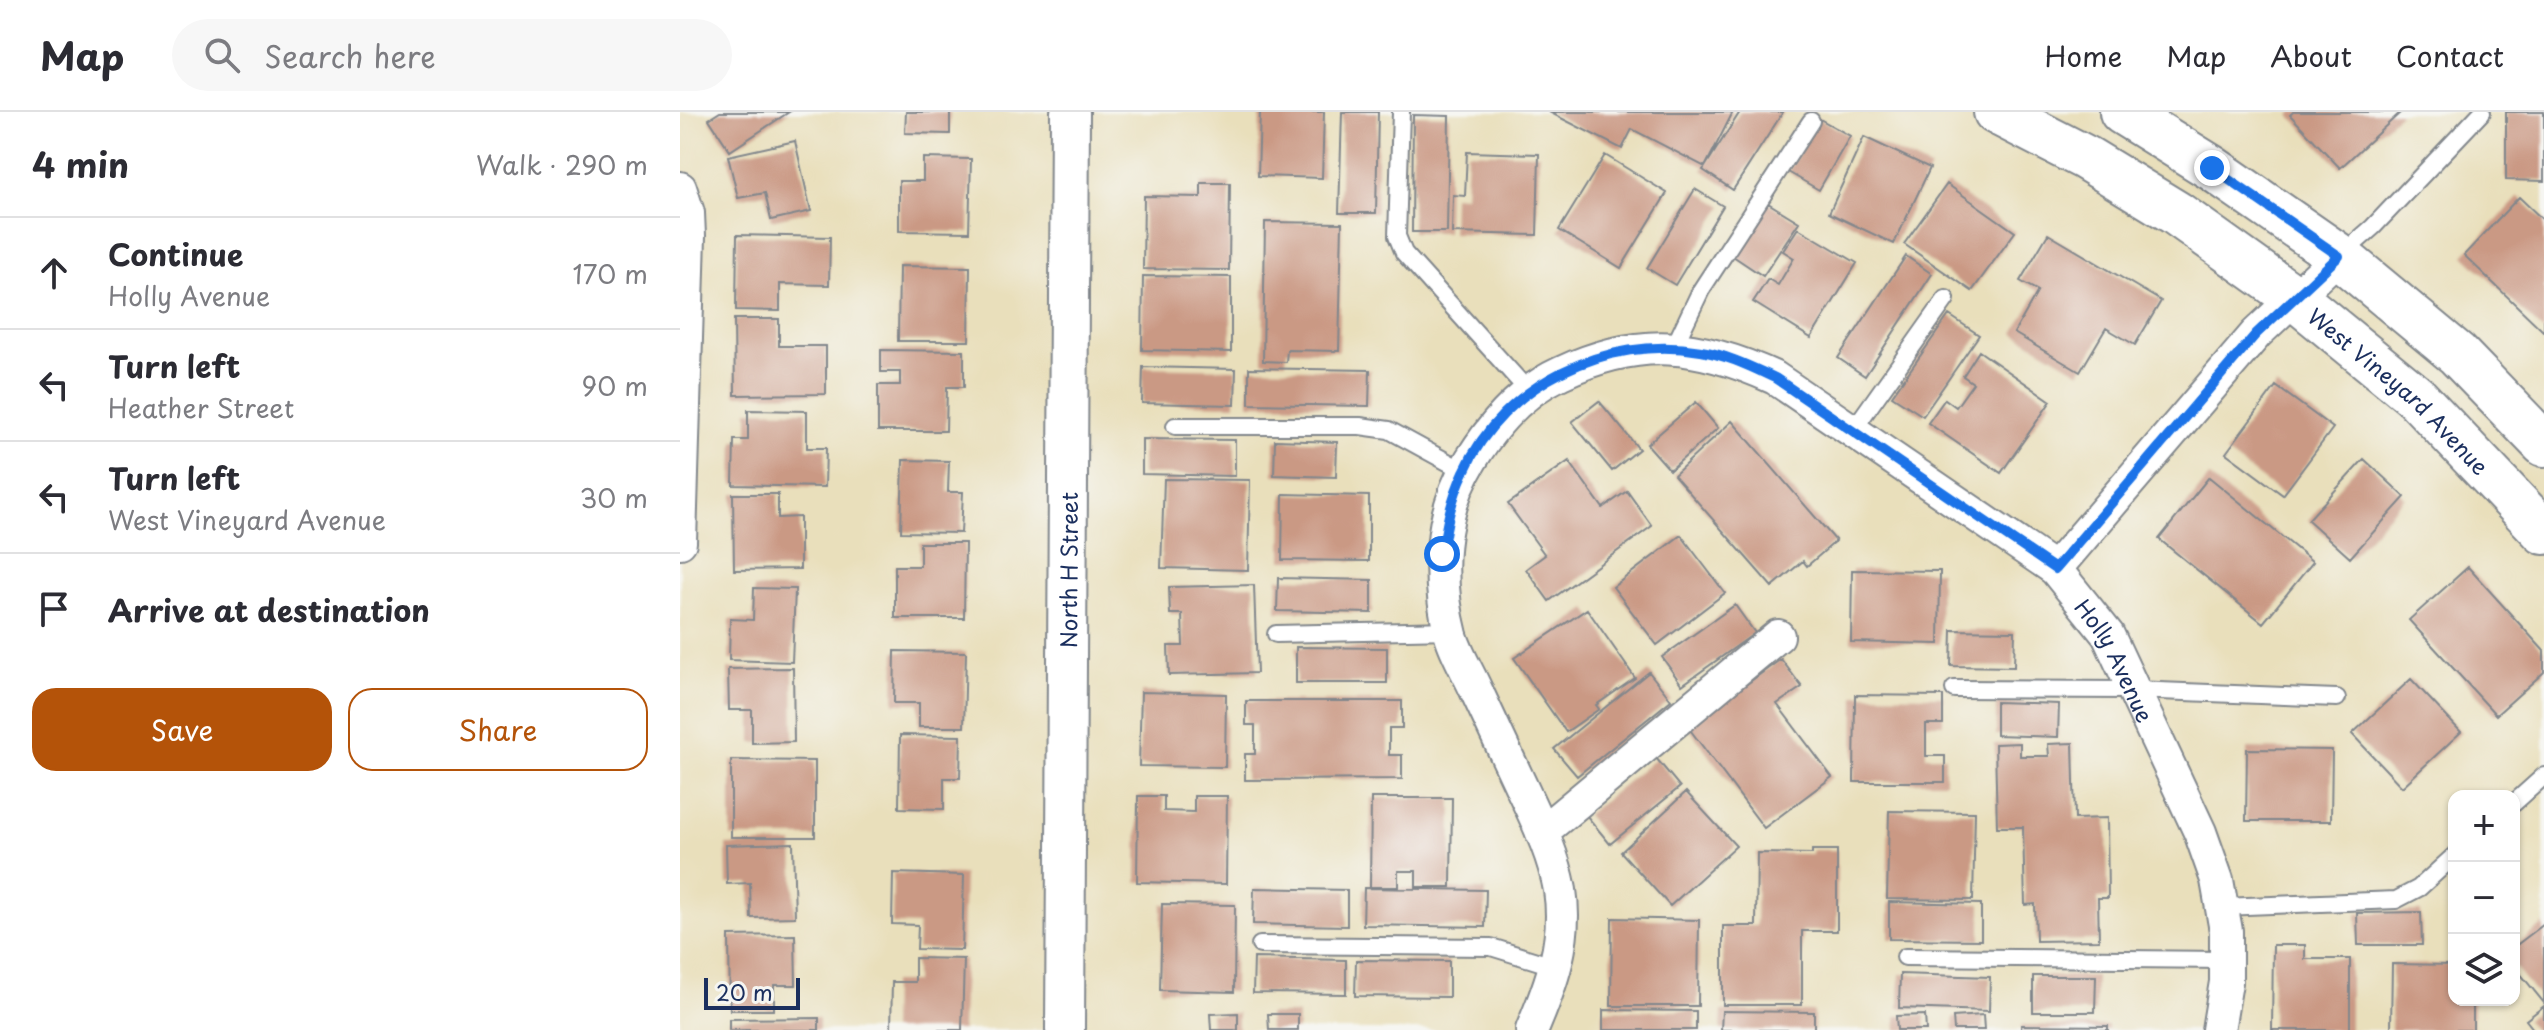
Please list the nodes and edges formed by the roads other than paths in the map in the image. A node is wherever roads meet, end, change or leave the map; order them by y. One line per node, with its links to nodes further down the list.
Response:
1 (1070, 112): 36 (street, North H Street)
2 (1401, 112): 12 (lane)
3 (1996, 112): 9 (main road, West Vineyard Avenue)
4 (2122, 112): 8 (main road)
5 (2482, 112): 8 (lane)
6 (1811, 121): 11 (lane)
7 (680, 188): 17 (street)
8 (2339, 256): 9 (street); 15 (main road)
9 (2295, 298): 18 (main road, West Vineyard Avenue); 20 (street)
10 (1946, 299): 14 (lane)
11 (1673, 349): 12 (street, Holly Avenue); 14 (street, Holly Avenue)
12 (1530, 393): 16 (street, Holly Avenue)
13 (1175, 426): 16 (lane)
14 (1853, 430): 20 (street, Holly Avenue)
15 (2544, 444)
16 (1464, 471): 21 (street, Holly Avenue)
17 (680, 532): 19 (street)
18 (2544, 532)
19 (680, 542)
20 (2055, 569): 25 (street, Holly Avenue)
21 (1450, 630): 22 (lane); 29 (street, Holly Avenue)
22 (1276, 634)
23 (1778, 636): 29 (street)
24 (1954, 689): 25 (lane)
25 (2134, 690): 26 (lane); 31 (street, Holly Avenue)
26 (2337, 698)
27 (2544, 776): 28 (lane)
28 (2520, 798)
29 (1542, 832): 35 (street, Holly Avenue)
30 (2448, 861): 31 (lane)
31 (2222, 907): 34 (street, Holly Avenue)
32 (1260, 945): 35 (lane)
33 (1905, 957): 34 (lane)
34 (2226, 960): 38 (street, Holly Avenue)
35 (1556, 967): 37 (street, Holly Avenue)
36 (1065, 1030)
37 (1532, 1030)
38 (2218, 1030)

